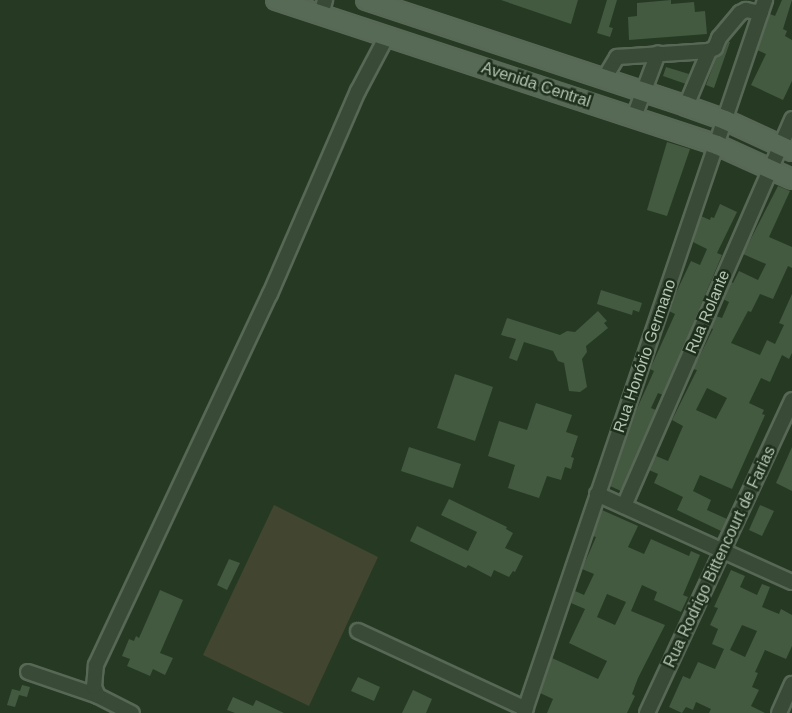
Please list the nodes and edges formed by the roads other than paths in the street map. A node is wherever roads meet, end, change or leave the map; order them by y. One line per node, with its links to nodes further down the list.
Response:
1 (276, 0): 3 (main road, Avenida Central)
2 (373, 1): 5 (main road, Avenida Central)
3 (323, 7): 6 (main road, Avenida Central)
4 (763, 7): 8 (street); 15 (street, Rua Honório Germano)
5 (414, 16): 7 (main road); 10 (main road, Avenida Central)
6 (387, 36): 7 (main road, Avenida Central); 28 (street)
7 (405, 42): 13 (main road, Avenida Central)
8 (709, 51): 9 (street); 12 (street)
9 (658, 53): 10 (street); 11 (street)
10 (604, 78): 11 (main road, Avenida Central)
11 (642, 91): 12 (main road, Avenida Central); 13 (street)
12 (686, 106): 15 (main road, Avenida Central)
13 (634, 117): 16 (main road, Avenida Central)
14 (792, 119): 17 (street, Rua Rolante)
15 (725, 120): 16 (street, Rua Honório Germano); 17 (main road, Avenida Central)
16 (717, 145): 18 (main road, Avenida Central); 21 (street, Rua Honório Germano)
17 (786, 148): 18 (street, Rua Rolante)
18 (770, 169): 19 (main road, Avenida Central); 22 (street, Rua Rolante)
19 (792, 180)
20 (792, 400): 23 (street, Rua Rodrigo Bittencourt de Farias)
21 (597, 494): 22 (street); 30 (street, Rua Honório Germano)
22 (624, 506): 23 (street)
23 (723, 550): 24 (street); 32 (street, Rua Rodrigo Bittencourt de Farias)
24 (792, 582)
25 (358, 632): 30 (street)
26 (28, 672): 28 (street)
27 (792, 684): 33 (street)
28 (98, 696): 29 (street)
29 (117, 710): 31 (street)
30 (525, 711)
31 (132, 713)
32 (647, 713)
33 (778, 713)

